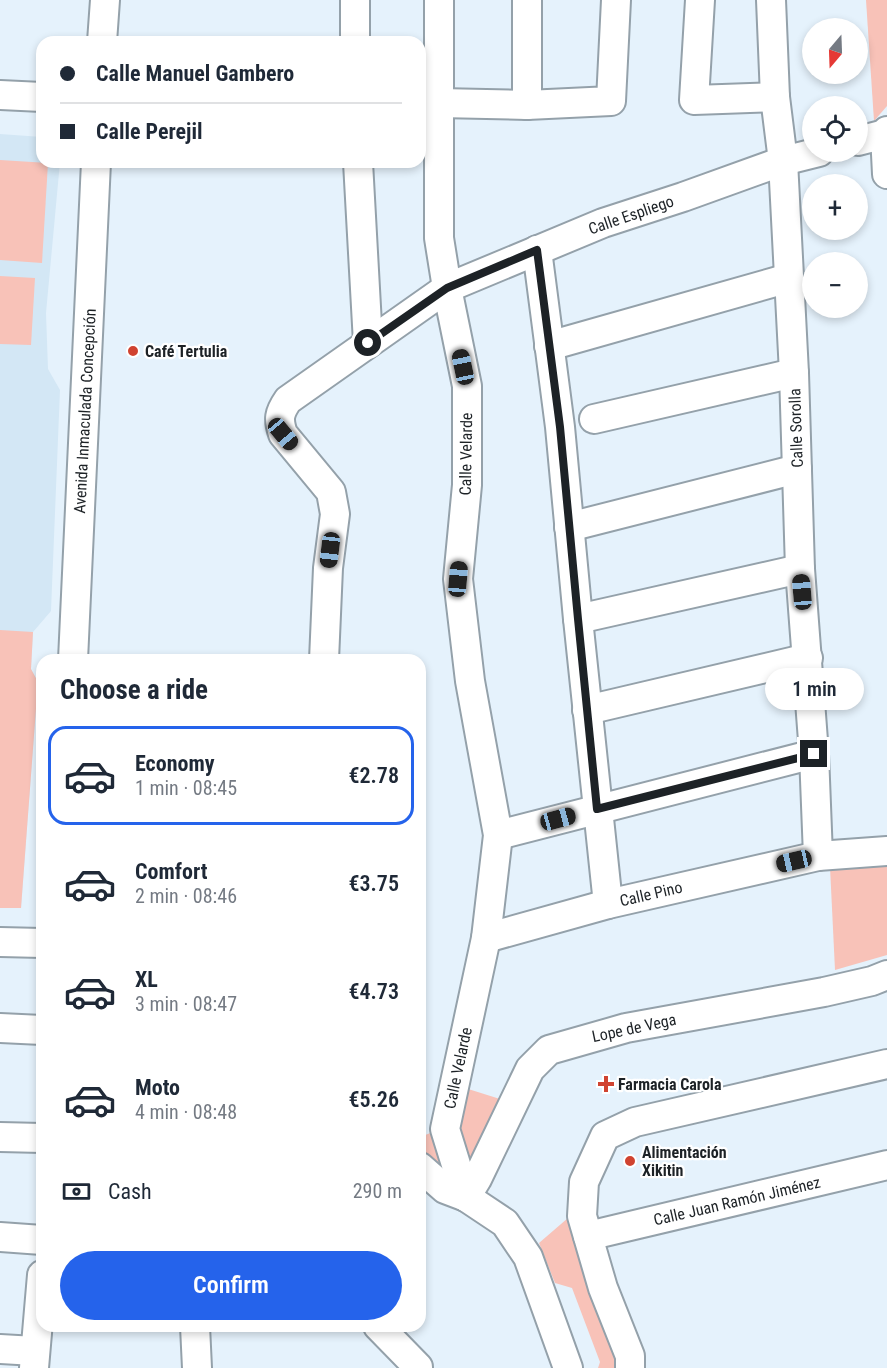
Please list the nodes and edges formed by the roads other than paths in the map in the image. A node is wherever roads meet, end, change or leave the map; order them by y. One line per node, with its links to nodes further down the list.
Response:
1 (105, 0): 8 (street)
2 (356, 0): 9 (street)
3 (439, 0): 13 (street, Calle Velarde)
4 (527, 0): 14 (street)
5 (616, 0): 14 (street)
6 (700, 0): 12 (street)
7 (771, 0): 12 (street, Calle Sorolla)
8 (102, 36)
9 (355, 36)
10 (0, 95): 11 (street)
11 (36, 97)
12 (775, 97): 17 (street, Calle Sorolla)
13 (439, 103): 14 (street); 23 (street, Calle Velarde)
14 (527, 105)
15 (877, 135): 20 (street)
16 (802, 156): 17 (street, Calle Espliego)
17 (783, 161): 21 (street, Calle Espliego); 22 (street, Calle Sorolla)
18 (96, 168): 32 (street, Avenida Inmaculada Concepción)
19 (358, 168): 24 (street)
20 (887, 174)
21 (537, 250): 23 (street, Calle Espliego); 25 (street)
22 (789, 278): 25 (street); 26 (street, Calle Sorolla)
23 (447, 288): 24 (street, Calle Espliego); 38 (street, Calle Velarde)
24 (368, 343): 33 (street, Calle Espliego)
25 (549, 346): 29 (street)
26 (794, 373): 27 (street); 28 (street, Calle Sorolla)
27 (594, 419)
28 (797, 469): 29 (street); 30 (street, Calle Sorolla)
29 (569, 527): 31 (street)
30 (800, 569): 31 (street); 34 (street, Calle Sorolla)
31 (578, 619): 35 (street)
32 (73, 654)
33 (324, 654)
34 (808, 658): 35 (street); 36 (street, Calle Sorolla)
35 (587, 710): 37 (street)
36 (814, 754): 37 (street); 40 (street, Calle Sorolla)
37 (597, 809): 38 (street); 41 (street)
38 (498, 835): 42 (street, Calle Velarde)
39 (887, 851): 40 (street, Calle Pino)
40 (818, 856): 41 (street, Calle Pino)
41 (608, 904): 42 (street, Calle Pino)
42 (486, 938): 53 (street, Calle Velarde)
43 (0, 942): 44 (street)
44 (36, 943)
45 (887, 975): 53 (street, Lope de Vega)
46 (0, 1028): 47 (street)
47 (36, 1030)
48 (887, 1064): 54 (street)
49 (0, 1137): 50 (street)
50 (36, 1138)
51 (887, 1166): 54 (street, Calle Juan Ramón Jiménez)
52 (426, 1172): 53 (street)
53 (466, 1197): 64 (street)
54 (588, 1236): 65 (street)
55 (0, 1237): 56 (street)
56 (36, 1240)
57 (37, 1332): 61 (street)
58 (195, 1332): 63 (street)
59 (384, 1332): 62 (street)
60 (0, 1349): 61 (street)
61 (35, 1359)
62 (418, 1367)
63 (197, 1368)
64 (568, 1368)
65 (630, 1368)

